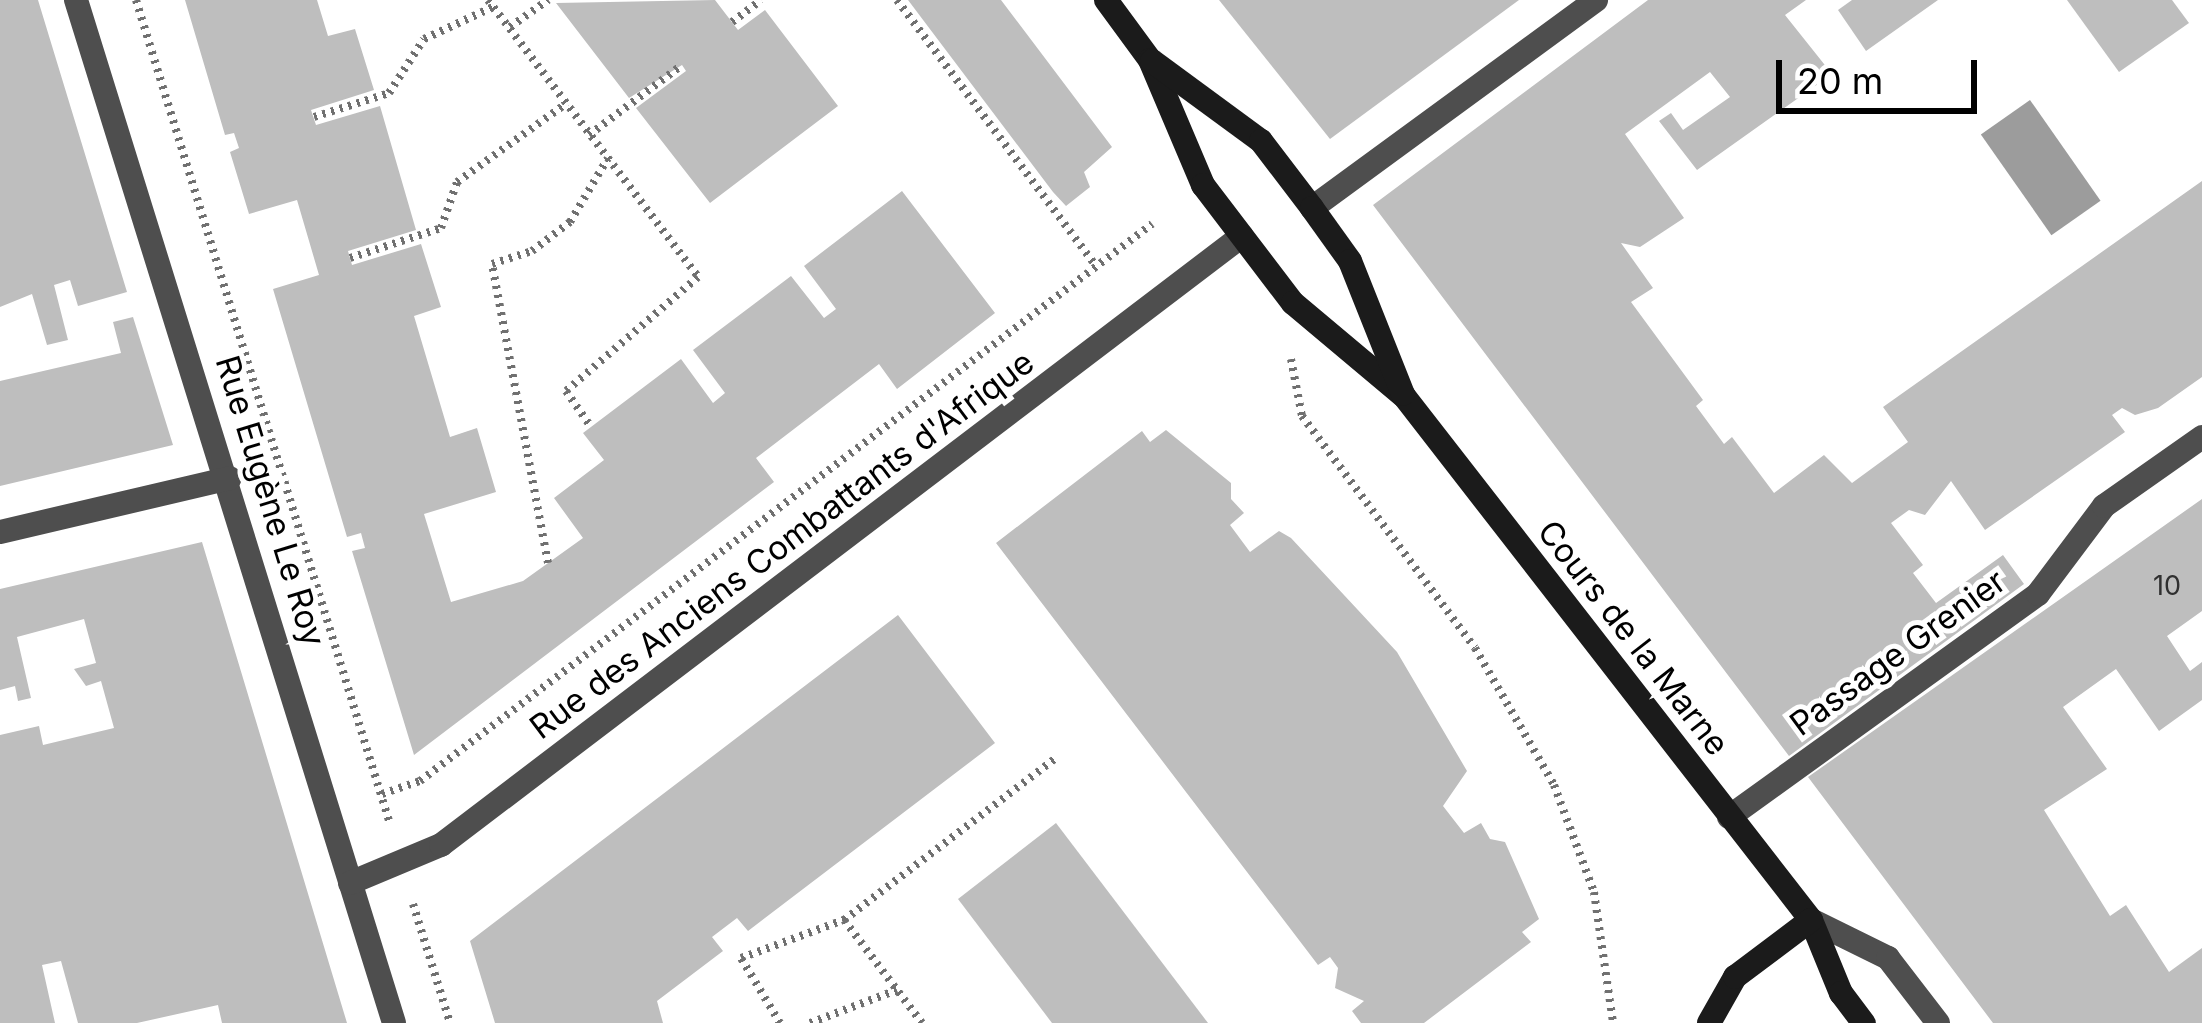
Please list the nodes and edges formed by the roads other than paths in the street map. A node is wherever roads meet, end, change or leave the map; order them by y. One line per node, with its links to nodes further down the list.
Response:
1 (76, 0): 9 (street, Rue Eugène Le Roy)
2 (1106, 0): 4 (main road, Cours de la Marne)
3 (1596, 0): 5 (street)
4 (1150, 59): 5 (main road, Cours de la Marne); 6 (main road, Cours de la Marne)
5 (1312, 208): 7 (main road, Cours de la Marne)
6 (1242, 236): 7 (main road, Cours de la Marne); 12 (street, Rue des Anciens Combattants d'Afrique)
7 (1404, 396): 11 (main road, Cours de la Marne)
8 (2202, 437): 11 (street, Passage Grenier)
9 (230, 478): 10 (street); 12 (street, Rue Eugène Le Roy)
10 (0, 532)
11 (1729, 817): 13 (main road, Cours de la Marne)
12 (350, 883): 14 (street, Rue Eugène Le Roy)
13 (1811, 920): 15 (main road); 16 (main road, Cours de la Marne); 17 (street, Cours de la Marne)
14 (394, 1023)
15 (1709, 1023)
16 (1864, 1023)
17 (1938, 1023)

